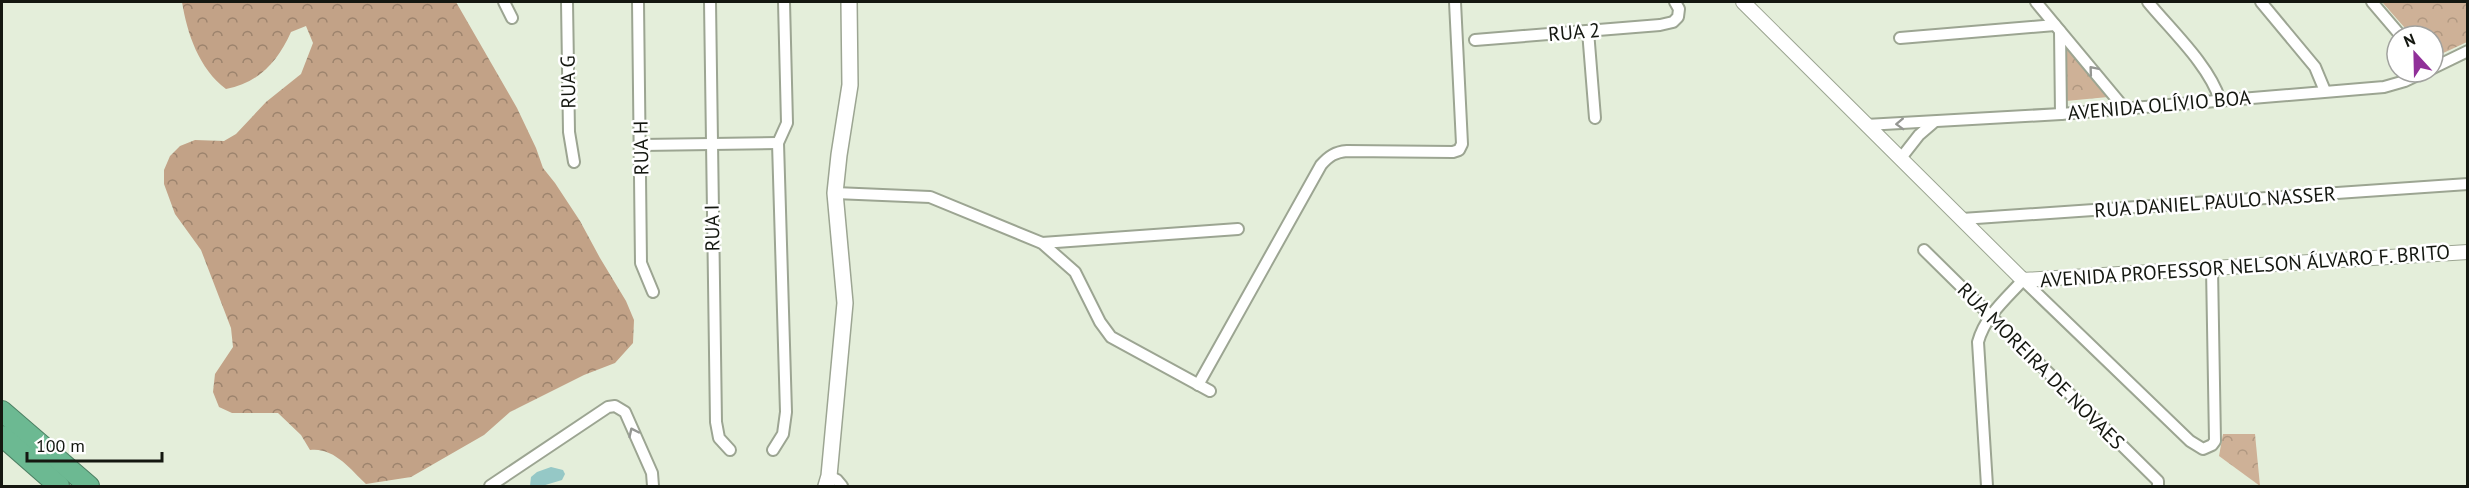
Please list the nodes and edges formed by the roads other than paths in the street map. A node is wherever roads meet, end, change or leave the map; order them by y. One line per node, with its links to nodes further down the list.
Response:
1 (504, 2): 14 (street)
2 (567, 2): 34 (street, RUA G)
3 (638, 2): 32 (street, RUA H)
4 (710, 2): 30 (street, RUA I)
5 (784, 2): 31 (street)
6 (849, 2): 36 (main road)
7 (1455, 2): 46 (street)
8 (1675, 2): 17 (street, RUA 2)
9 (1743, 2): 29 (street)
10 (2036, 2): 16 (street)
11 (2148, 2): 24 (street)
12 (2260, 2): 23 (street)
13 (2372, 2): 15 (street)
14 (512, 18)
15 (2391, 24)
16 (2057, 28): 18 (street); 25 (street, one-way to 16); 26 (street)
17 (1588, 32): 19 (street, RUA 2); 27 (street)
18 (1900, 38)
19 (1475, 40)
20 (2468, 51): 21 (street)
21 (2445, 62)
22 (2394, 84): 23 (street, AVENIDA OLÍVIO BOA)
23 (2325, 91): 24 (street, AVENIDA OLÍVIO BOA)
24 (2220, 100): 25 (street, AVENIDA OLÍVIO BOA)
25 (2125, 109): 26 (street, AVENIDA OLÍVIO BOA)
26 (2061, 114): 28 (street, AVENIDA OLÍVIO BOA)
27 (1595, 118)
28 (1934, 123): 29 (street, AVENIDA OLÍVIO BOA, one-way to 29); 33 (street)
29 (1866, 125): 33 (street)
30 (711, 143): 31 (street); 32 (street); 50 (street, RUA I)
31 (778, 143): 51 (street)
32 (642, 145): 44 (street, RUA H)
33 (1901, 158): 37 (street)
34 (574, 162)
35 (2468, 184): 37 (street, RUA DANIEL PAULO NASSER)
36 (836, 193): 39 (street); 52 (main road)
37 (1962, 219): 43 (street)
38 (1238, 229): 39 (street)
39 (1042, 243): 46 (street)
40 (1924, 250): 45 (street, RUA MOREIRA DE NOVAES)
41 (2468, 252): 42 (street, AVENIDA PROFESSOR NELSON ÁLVARO F. BRITO)
42 (2211, 268): 43 (street, AVENIDA PROFESSOR NELSON ÁLVARO F. BRITO); 43 (street)
43 (2023, 280): 45 (street)
44 (653, 292)
45 (1990, 315): 53 (street, RUA MOREIRA DE NOVAES); 59 (street)
46 (1198, 385): 47 (street)
47 (1210, 391)
48 (2, 411): 55 (highway)
49 (2, 436): 54 (highway)
50 (730, 450)
51 (773, 450)
52 (827, 481): 58 (street)
53 (2158, 484)
54 (60, 486)
55 (88, 486)
56 (490, 486): 57 (street, one-way to 56)
57 (653, 486)
58 (842, 486)
59 (1987, 486)

